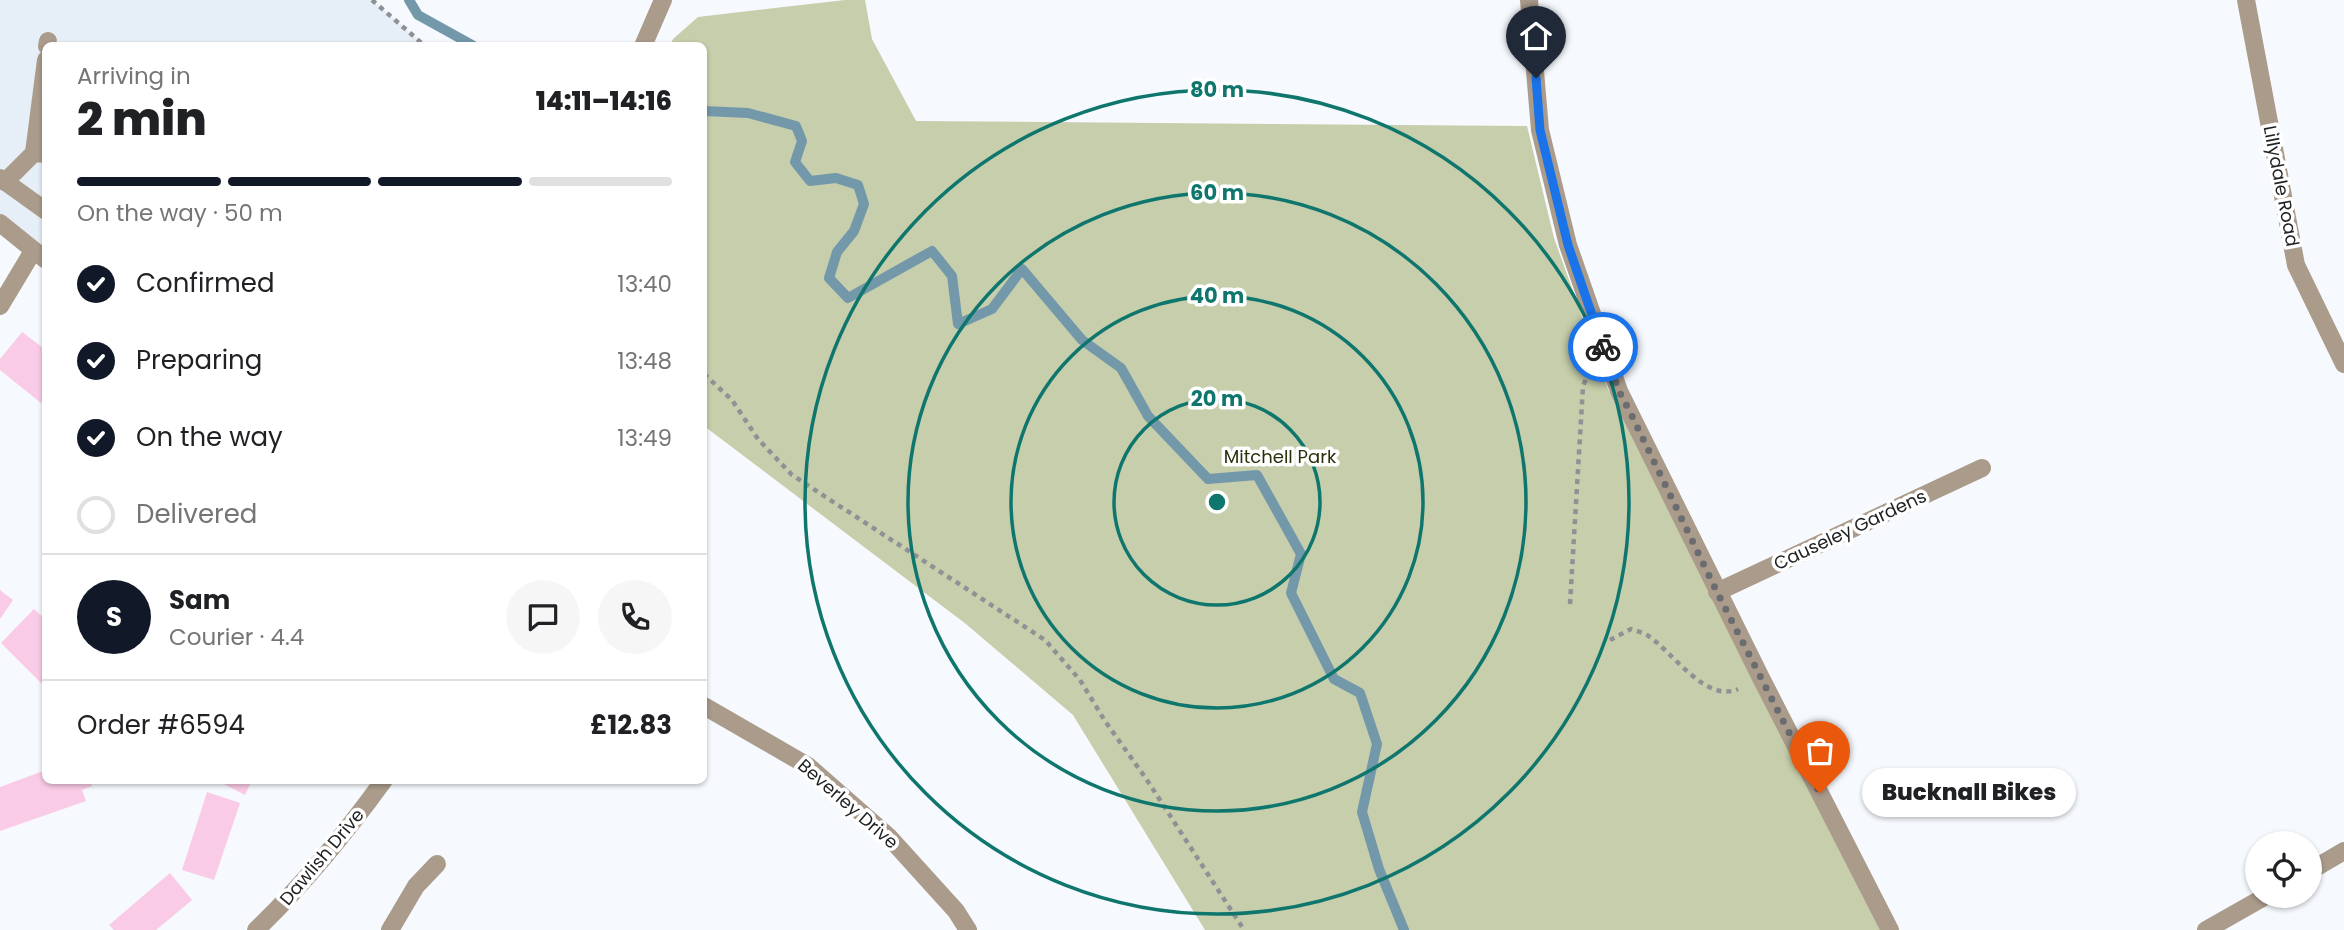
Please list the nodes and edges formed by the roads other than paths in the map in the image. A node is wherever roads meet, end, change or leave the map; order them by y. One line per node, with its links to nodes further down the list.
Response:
1 (663, 0): 4 (street)
2 (1529, 0): 14 (street)
3 (2246, 0): 12 (street, Lillydale Road)
4 (645, 42)
5 (42, 122): 6 (street)
6 (40, 153): 7 (street)
7 (3, 180): 8 (street)
8 (42, 208)
9 (0, 223): 10 (street)
10 (39, 256): 11 (street)
11 (0, 306)
12 (2344, 364)
13 (1982, 468): 14 (street, Causeley Gardens)
14 (1717, 592): 24 (street)
15 (707, 708): 23 (street, Beverley Drive)
16 (381, 784): 21 (street, Dawlish Drive)
17 (2344, 852): 19 (street)
18 (437, 864): 22 (street)
19 (2322, 864)
20 (2245, 908): 25 (street)
21 (256, 930)
22 (390, 930)
23 (968, 930)
24 (1890, 930)
25 (2206, 930)

